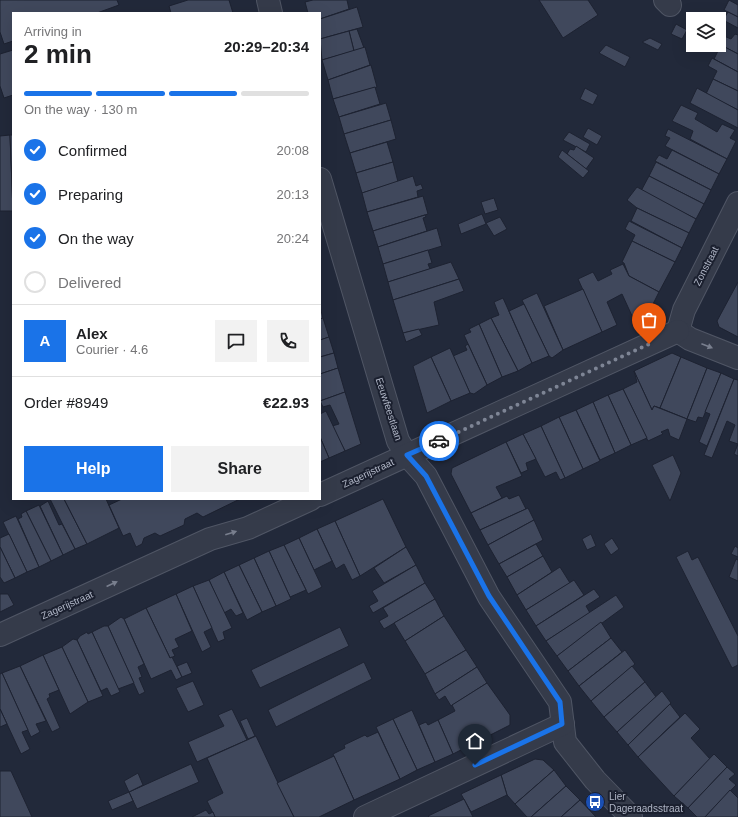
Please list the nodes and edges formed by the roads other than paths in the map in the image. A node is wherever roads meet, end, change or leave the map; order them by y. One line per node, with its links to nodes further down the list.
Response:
1 (268, 0): 2 (street)
2 (272, 12)
3 (321, 182): 7 (street, Eeuwfeestlaan)
4 (738, 203): 5 (street, Zonstraat)
5 (678, 331): 6 (street, one-way to 6); 7 (street, Zagerijstraat)
6 (738, 358)
7 (407, 455): 8 (street, Zagerijstraat); 11 (street, Eeuwfeestlaan)
8 (321, 495)
9 (309, 500): 10 (street, Zagerijstraat, one-way to 9)
10 (0, 635)
11 (562, 724): 12 (street); 13 (street, Eeuwfeestlaan)
12 (365, 817)
13 (631, 817)

